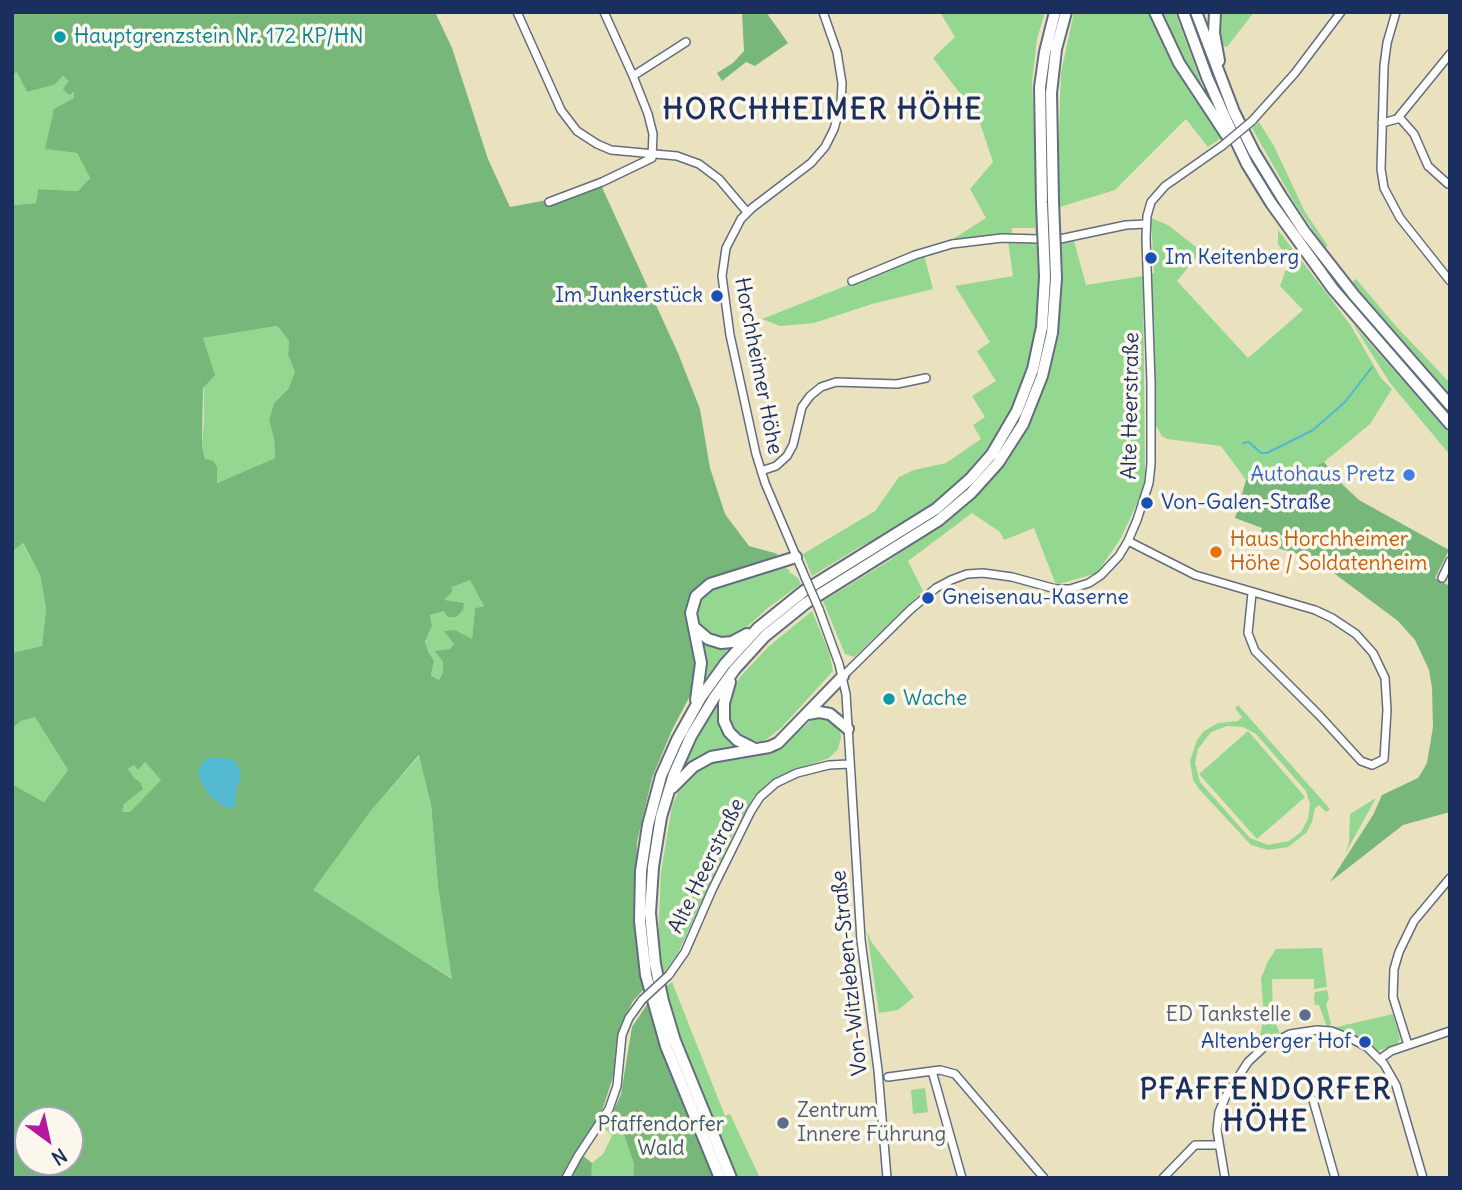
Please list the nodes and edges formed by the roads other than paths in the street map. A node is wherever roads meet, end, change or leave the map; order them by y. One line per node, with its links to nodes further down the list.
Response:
1 (517, 12): 18 (street)
2 (604, 12): 14 (street)
3 (823, 12): 23 (street, Horchheimer Höhe)
4 (1055, 12): 22 (highway)
5 (1066, 12): 22 (highway)
6 (1155, 12): 19 (highway)
7 (1183, 12): 19 (highway)
8 (1196, 12): 15 (highway)
9 (1215, 12): 15 (highway)
10 (1341, 12): 24 (street, Alte Heerstraße, bridge)
11 (1396, 12): 17 (street)
12 (686, 42): 14 (street)
13 (1450, 54): 16 (street)
14 (633, 76): 18 (street)
15 (1228, 97): 31 (highway)
16 (1399, 117): 17 (street); 20 (street)
17 (1382, 123): 29 (street)
18 (653, 155): 21 (street); 23 (street)
19 (1247, 163): 32 (highway)
20 (1448, 184)
21 (549, 202)
22 (1048, 203): 27 (highway, bridge)
23 (747, 212): 33 (street, Horchheimer Höhe)
24 (1146, 223): 26 (street); 34 (street, Alte Heerstraße)
25 (1039, 239): 28 (street)
26 (1060, 239)
27 (1050, 278): 38 (highway); 42 (highway)
28 (852, 281)
29 (1450, 281)
30 (926, 378): 33 (street)
31 (1450, 405)
32 (1450, 424)
33 (761, 471): 35 (street, Horchheimer Höhe)
34 (1128, 541): 39 (street); 43 (street, Alte Heerstraße)
35 (796, 557): 38 (street, Horchheimer Höhe); 40 (highway)
36 (1450, 561): 37 (street)
37 (1442, 578)
38 (807, 582): 41 (highway); 43 (street, Horchheimer Höhe, bridge)
39 (1252, 593): 39 (street)
40 (694, 627): 41 (highway); 44 (highway)
41 (758, 628): 44 (highway)
42 (735, 669): 47 (highway); 49 (highway)
43 (843, 676): 45 (highway); 46 (street)
44 (695, 706): 59 (highway)
45 (808, 713): 46 (highway); 47 (highway)
46 (848, 729): 48 (street)
47 (756, 749): 49 (highway)
48 (849, 764): 58 (street, Alte Heerstraße, bridge); 61 (street, Von-Witzleben-Straße)
49 (667, 793): 60 (highway)
50 (1450, 878): 52 (street)
51 (1450, 1031): 52 (street)
52 (1408, 1045): 53 (street)
53 (1380, 1059): 57 (street); 67 (street)
54 (932, 1071): 55 (street); 62 (street); 63 (street)
55 (888, 1077)
56 (1313, 1100): 66 (street)
57 (1218, 1145): 64 (street); 65 (street)
58 (566, 1178)
59 (720, 1178)
60 (731, 1178)
61 (887, 1178)
62 (962, 1178)
63 (1044, 1178)
64 (1163, 1178)
65 (1225, 1178)
66 (1335, 1178)
67 (1423, 1178)

